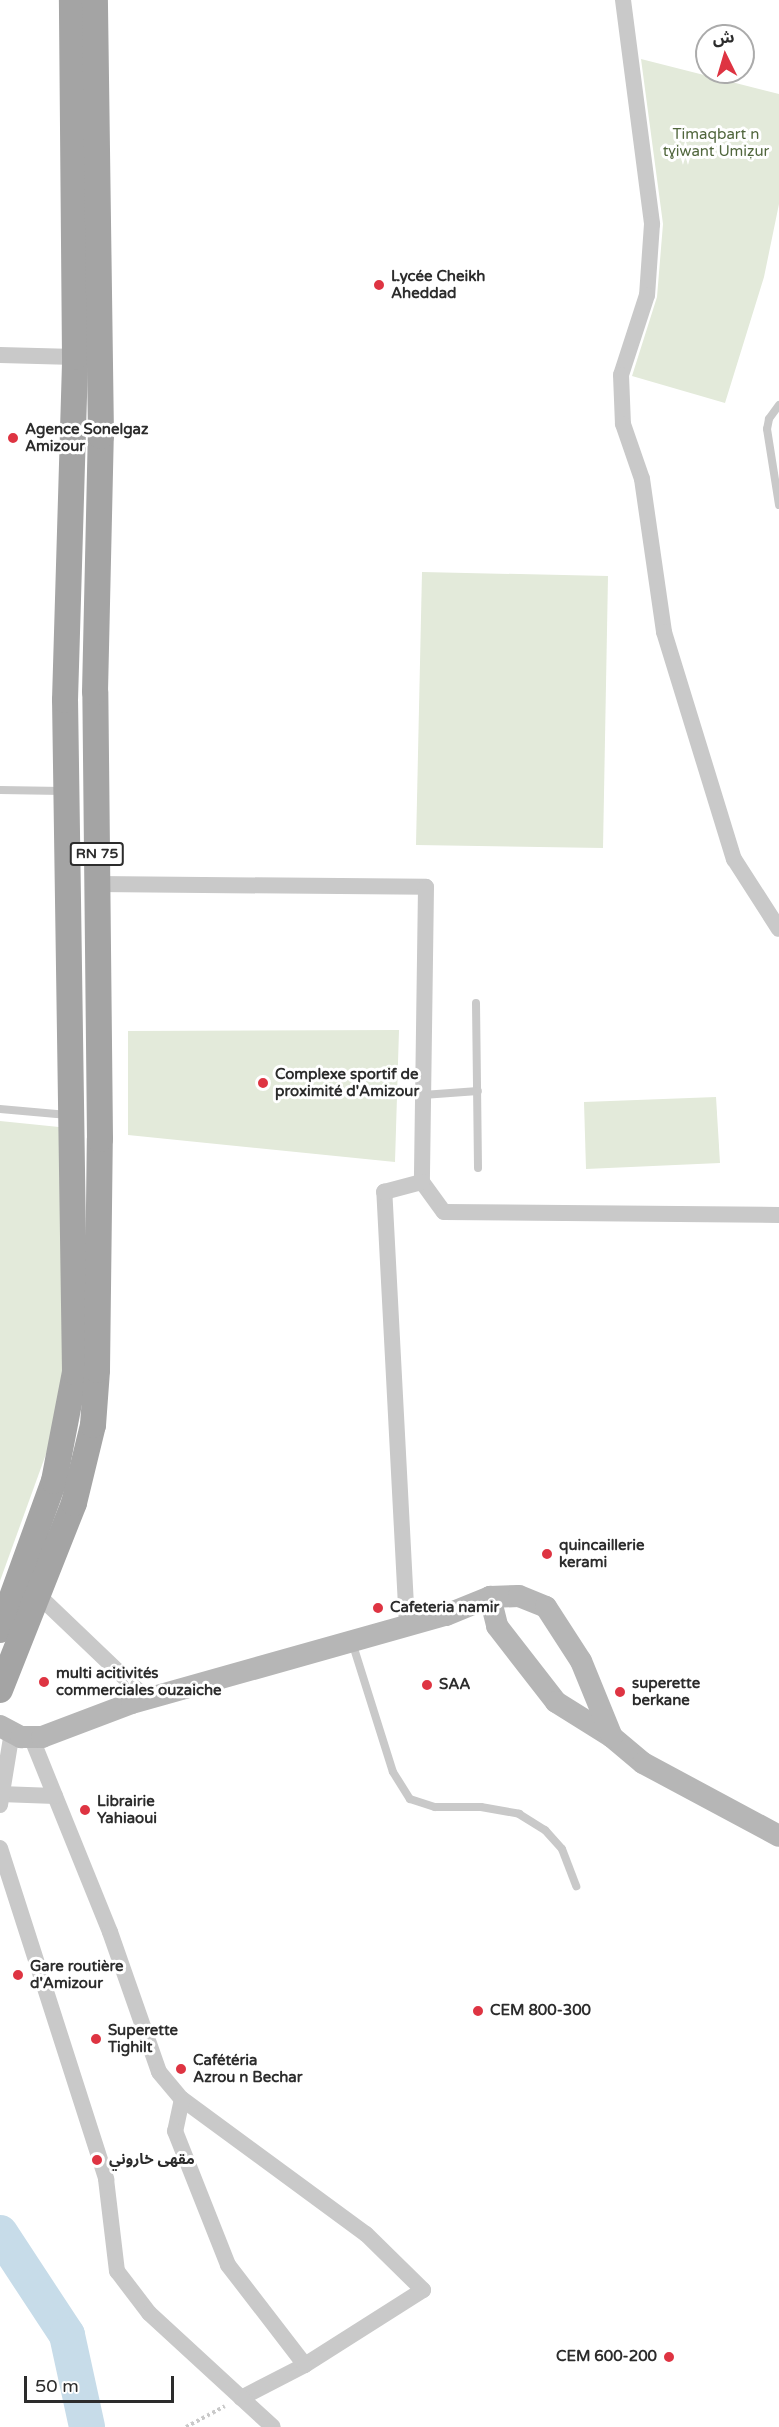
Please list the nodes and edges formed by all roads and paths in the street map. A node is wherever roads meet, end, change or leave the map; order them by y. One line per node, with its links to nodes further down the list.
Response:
1 (72, 0): 4 (main road, RN 75)
2 (95, 0): 4 (main road, RN 75)
3 (622, 0): 14 (street)
4 (84, 67): 6 (main road, RN 75); 10 (main road, RN 75)
5 (0, 355): 6 (street)
6 (75, 357): 9 (main road, RN 75)
7 (779, 405): 8 (lane)
8 (779, 505)
9 (70, 559): 10 (main road); 12 (main road, RN 75)
10 (98, 559): 13 (main road, RN 75)
11 (0, 790): 12 (lane)
12 (66, 791): 19 (main road, RN 75)
13 (97, 884): 17 (street); 20 (main road, RN 75)
14 (779, 929)
15 (476, 1004): 16 (lane)
16 (478, 1091): 17 (lane); 21 (lane)
17 (423, 1095): 22 (street)
18 (0, 1109): 19 (lane)
19 (74, 1128): 20 (main road); 27 (main road, RN 75)
20 (100, 1139): 24 (main road, RN 75)
21 (478, 1168)
22 (422, 1182): 23 (street); 26 (street)
23 (779, 1215)
24 (38, 1595): 29 (main road, RN 75); 30 (street)
25 (490, 1598): 26 (main road); 32 (main road); 32 (main road)
26 (407, 1625): 28 (main road)
27 (0, 1630)
28 (352, 1641): 30 (main road); 37 (lane)
29 (0, 1690)
30 (147, 1699): 31 (main road)
31 (15, 1732): 33 (street); 34 (street)
32 (612, 1737): 35 (main road)
33 (55, 1796): 34 (street); 38 (street)
34 (1, 1798)
35 (779, 1836)
36 (0, 1848): 40 (street)
37 (576, 1886)
38 (182, 2098): 39 (street); 39 (street)
39 (306, 2365): 40 (street)
40 (240, 2398): 41 (path); 42 (street)
41 (186, 2427)
42 (273, 2427)

